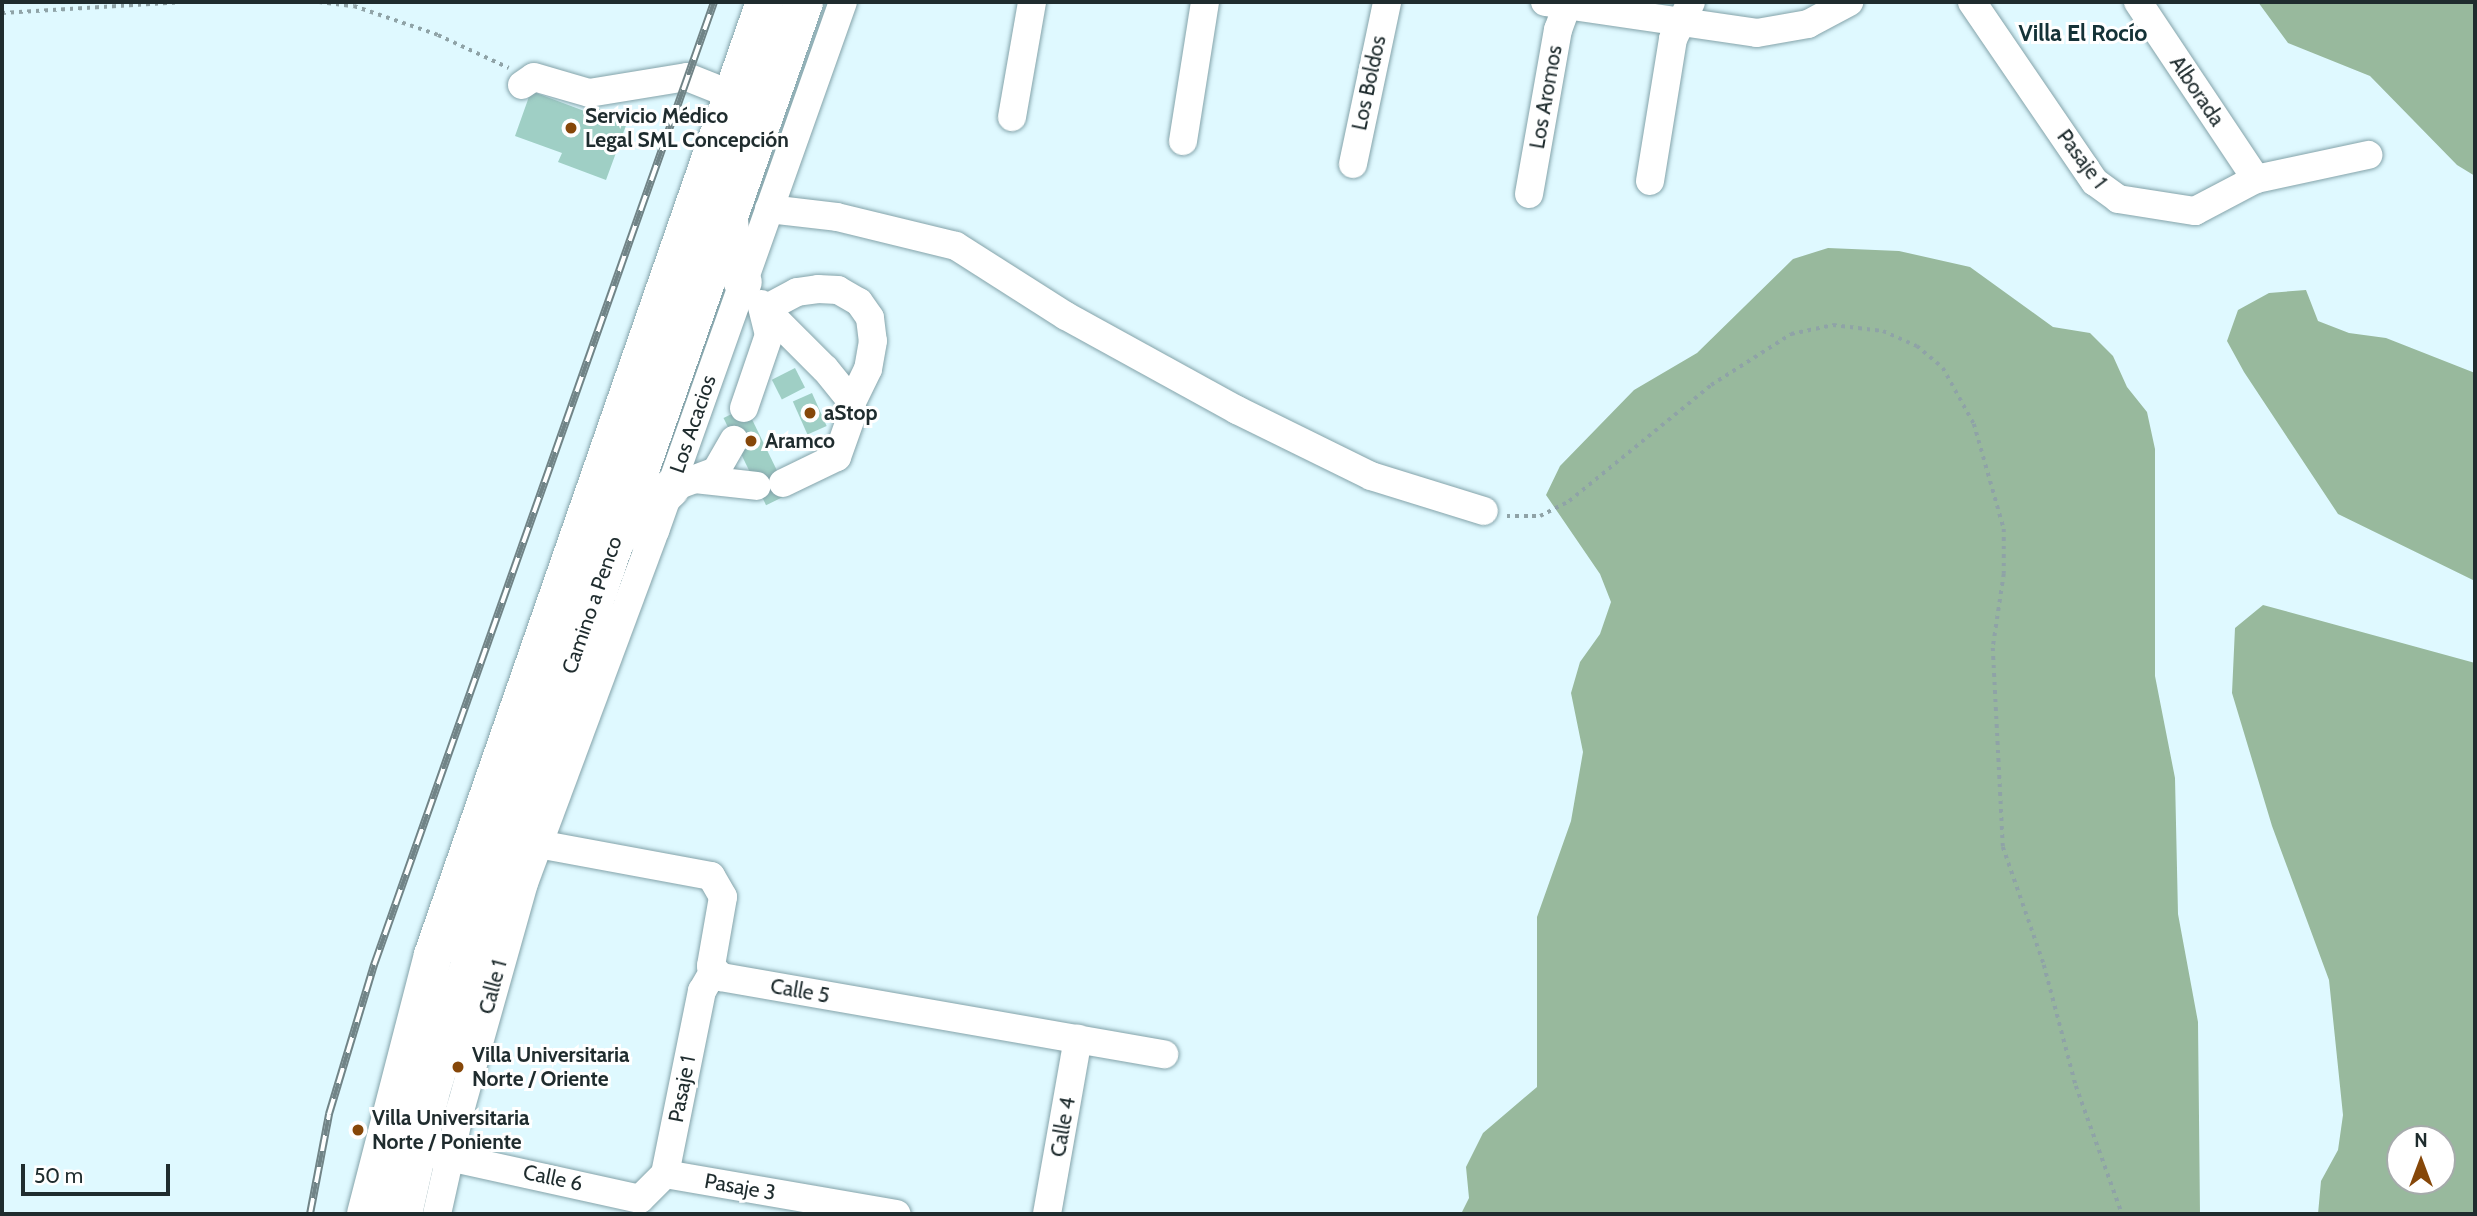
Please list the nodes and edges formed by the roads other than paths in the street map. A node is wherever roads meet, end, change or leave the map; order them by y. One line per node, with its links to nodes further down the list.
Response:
1 (765, 2): 13 (highway, Camino a Penco)
2 (804, 2): 22 (highway, Camino a Penco)
3 (843, 2): 21 (street, Los Acacios)
4 (1032, 2): 14 (street)
5 (1205, 2): 15 (street)
6 (1387, 2): 17 (street, Los Boldos)
7 (1849, 2): 11 (street)
8 (1972, 2): 18 (street, Pasaje 1)
9 (2138, 2): 18 (street, Alborada)
10 (1560, 3): 11 (street); 20 (street, Los Aromos)
11 (1687, 13): 19 (street)
12 (526, 81): 13 (street)
13 (732, 95): 34 (highway, Camino a Penco)
14 (1012, 117)
15 (1183, 141)
16 (2368, 155): 18 (street, Pasaje 1)
17 (1353, 164)
18 (2256, 179)
19 (1650, 181)
20 (1529, 194)
21 (769, 209): 23 (street, Los Acacios); 28 (street)
22 (730, 211): 23 (highway); 29 (highway, Camino a Penco)
23 (754, 295): 24 (street); 24 (street); 25 (street); 27 (street, Los Acacios)
24 (851, 404): 27 (street)
25 (744, 408)
26 (734, 440): 27 (street)
27 (683, 484): 29 (highway); 30 (street, Los Acacios)
28 (1484, 511)
29 (612, 547): 34 (highway, Camino a Penco)
30 (538, 844): 31 (street); 34 (street, Calle 1)
31 (713, 972): 32 (street, Calle 5); 35 (street, Pasaje 1)
32 (1079, 1039): 33 (street, Calle 5); 41 (street, Calle 4)
33 (1164, 1054)
34 (416, 1150): 36 (street, Calle 6); 37 (highway, Camino a Penco); 38 (highway, Camino a Penco); 39 (street, Calle 1)
35 (665, 1174): 36 (street); 40 (street, Pasaje 3)
36 (640, 1207)
37 (366, 1214)
38 (403, 1214)
39 (437, 1214)
40 (897, 1214)
41 (1047, 1214)

